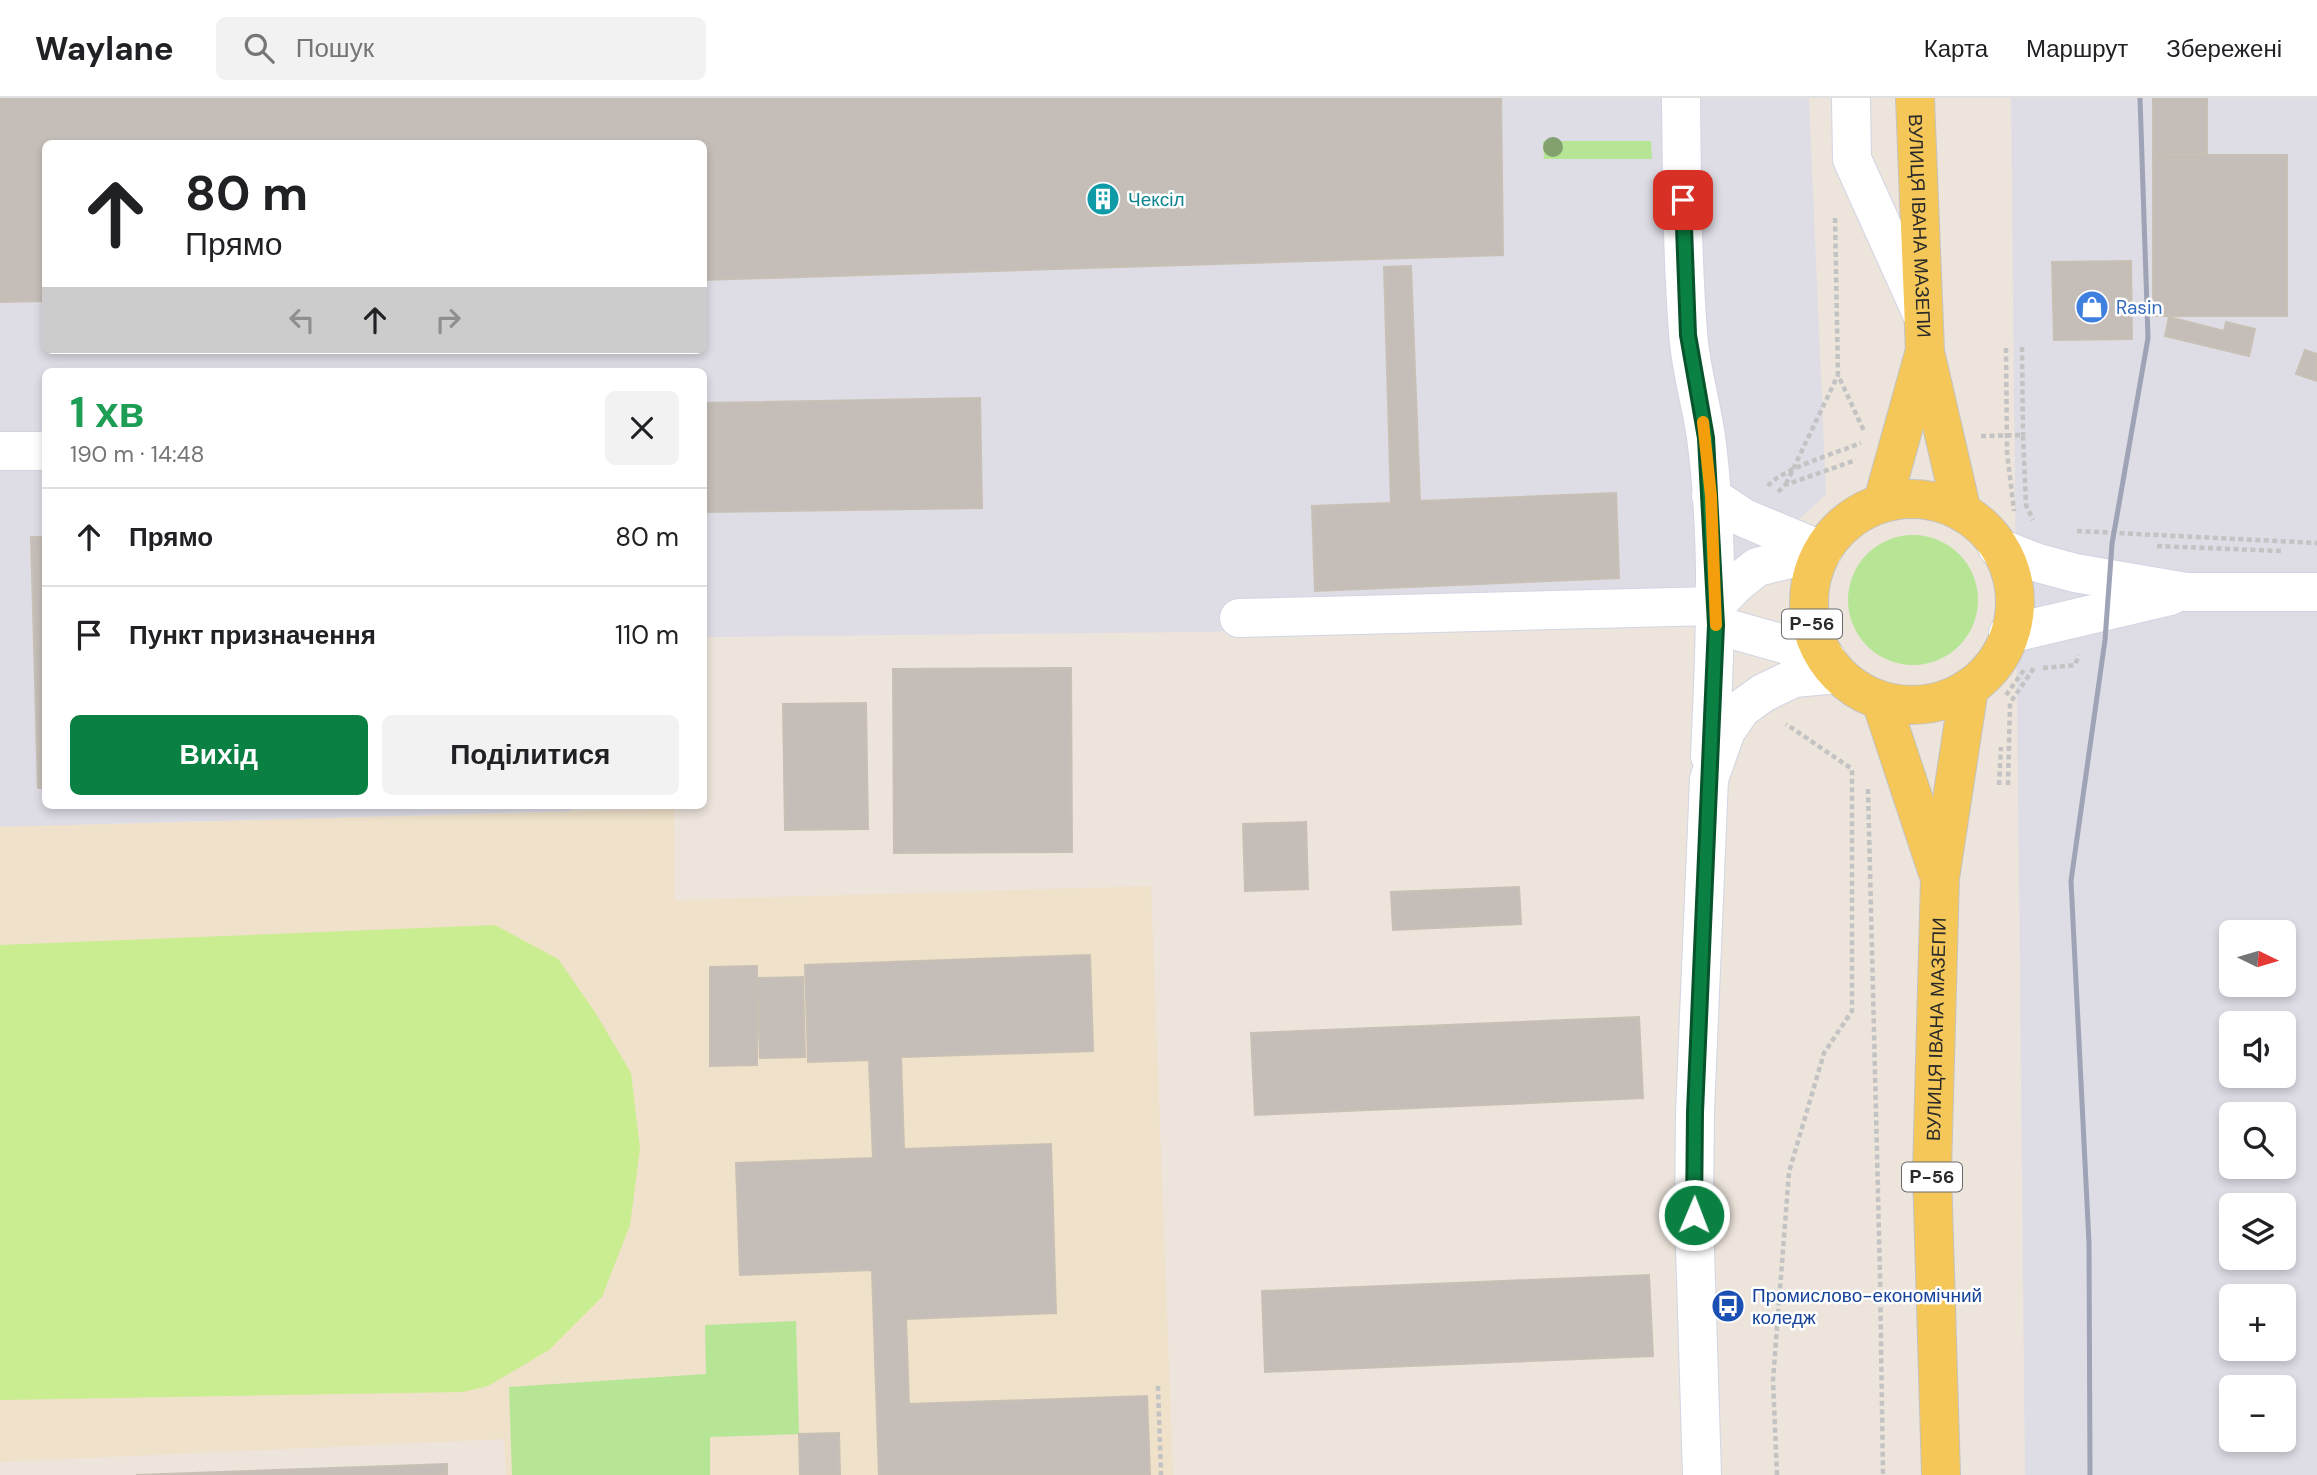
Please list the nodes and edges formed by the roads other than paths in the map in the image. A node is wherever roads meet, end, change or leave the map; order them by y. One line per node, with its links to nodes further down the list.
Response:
1 (1681, 98): 8 (street)
2 (1851, 98): 4 (street)
3 (1915, 98): 4 (main road, ВУЛИЦЯ ІВАНА МАЗЕПИ)
4 (1922, 314): 5 (main road, ВУЛИЦЯ ІВАНА МАЗЕПИ)
5 (1925, 352): 9 (main road, ВУЛИЦЯ ІВАНА МАЗЕПИ); 10 (main road, ВУЛИЦЯ ІВАНА МАЗЕПИ)
6 (42, 451): 7 (street)
7 (0, 452)
8 (1711, 496): 12 (street); 15 (street)
9 (1883, 501): 10 (main road, Р-56); 12 (main road, Р-56)
10 (1962, 512): 11 (main road, Р-56)
11 (2007, 533): 13 (street); 17 (main road, Р-56)
12 (1823, 551): 15 (street); 18 (main road, Р-56)
13 (2186, 592): 14 (street); 17 (street)
14 (2317, 592)
15 (1716, 615): 16 (street); 18 (street); 21 (street)
16 (1239, 618)
17 (2008, 634): 19 (main road, Р-56)
18 (1832, 667): 20 (main road, Р-56); 21 (street)
19 (1985, 695): 20 (main road, Р-56); 22 (main road, ВУЛИЦЯ ІВАНА МАЗЕПИ / Р-56)
20 (1882, 704): 22 (main road, ВУЛИЦЯ ІВАНА МАЗЕПИ / Р-56)
21 (1709, 779): 23 (street)
22 (1940, 878): 24 (main road, ВУЛИЦЯ ІВАНА МАЗЕПИ / Р-56)
23 (1702, 1475)
24 (1941, 1475)

